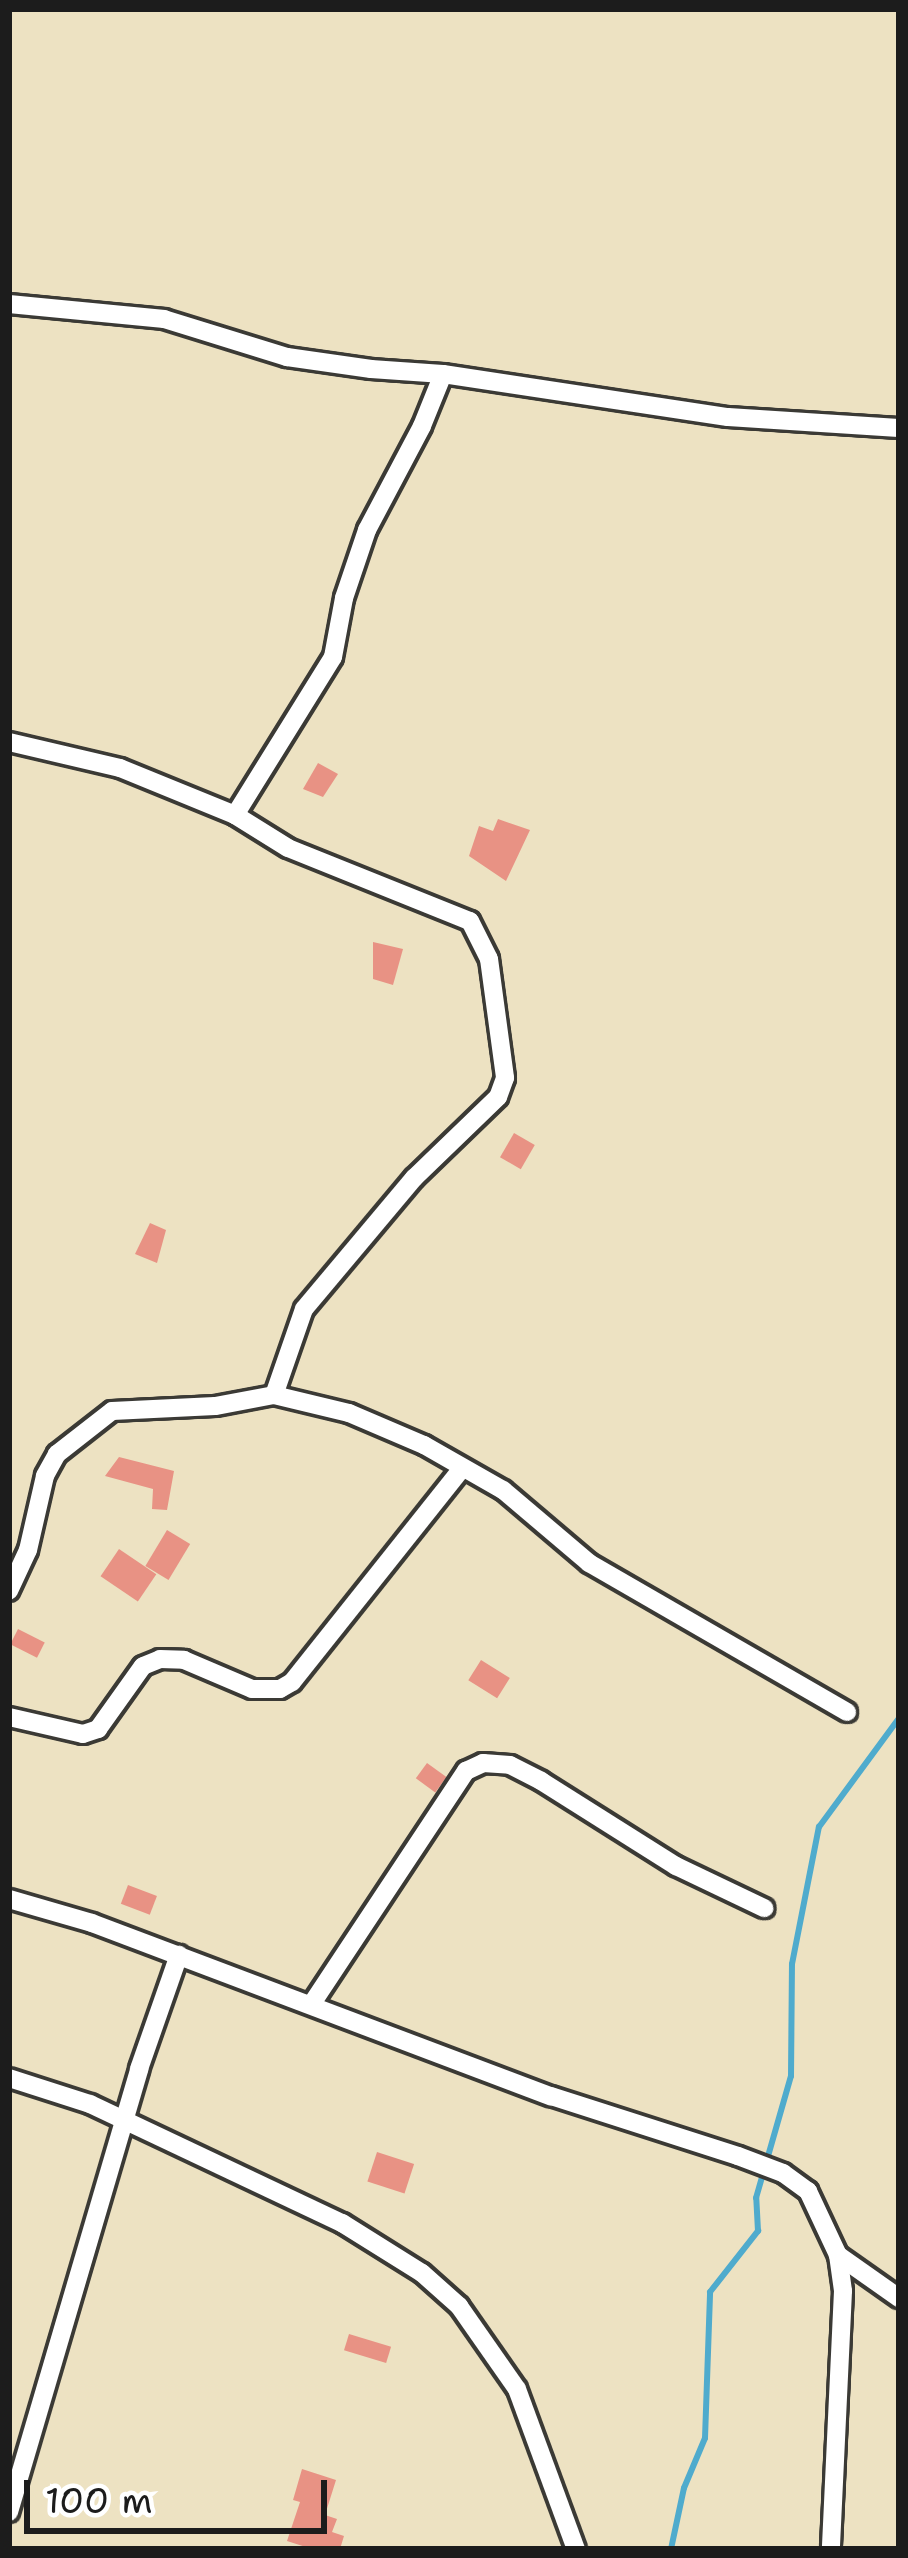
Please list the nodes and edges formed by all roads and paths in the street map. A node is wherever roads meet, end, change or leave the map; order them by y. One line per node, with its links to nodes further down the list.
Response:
1 (9, 304): 2 (street)
2 (443, 374): 3 (street); 5 (street)
3 (899, 428)
4 (9, 742): 5 (street)
5 (235, 815): 6 (street)
6 (274, 1395): 7 (street); 8 (street)
7 (462, 1468): 9 (street); 10 (street)
8 (9, 1591)
9 (847, 1712)
10 (9, 1717)
11 (9, 1900): 13 (street)
12 (764, 1908): 14 (street)
13 (179, 1955): 14 (street); 16 (street)
14 (311, 2005): 17 (street)
15 (9, 2078): 16 (street)
16 (124, 2123): 19 (street); 20 (street)
17 (838, 2255): 18 (street); 21 (street)
18 (899, 2299)
19 (9, 2512)
20 (576, 2549)
21 (831, 2549)

